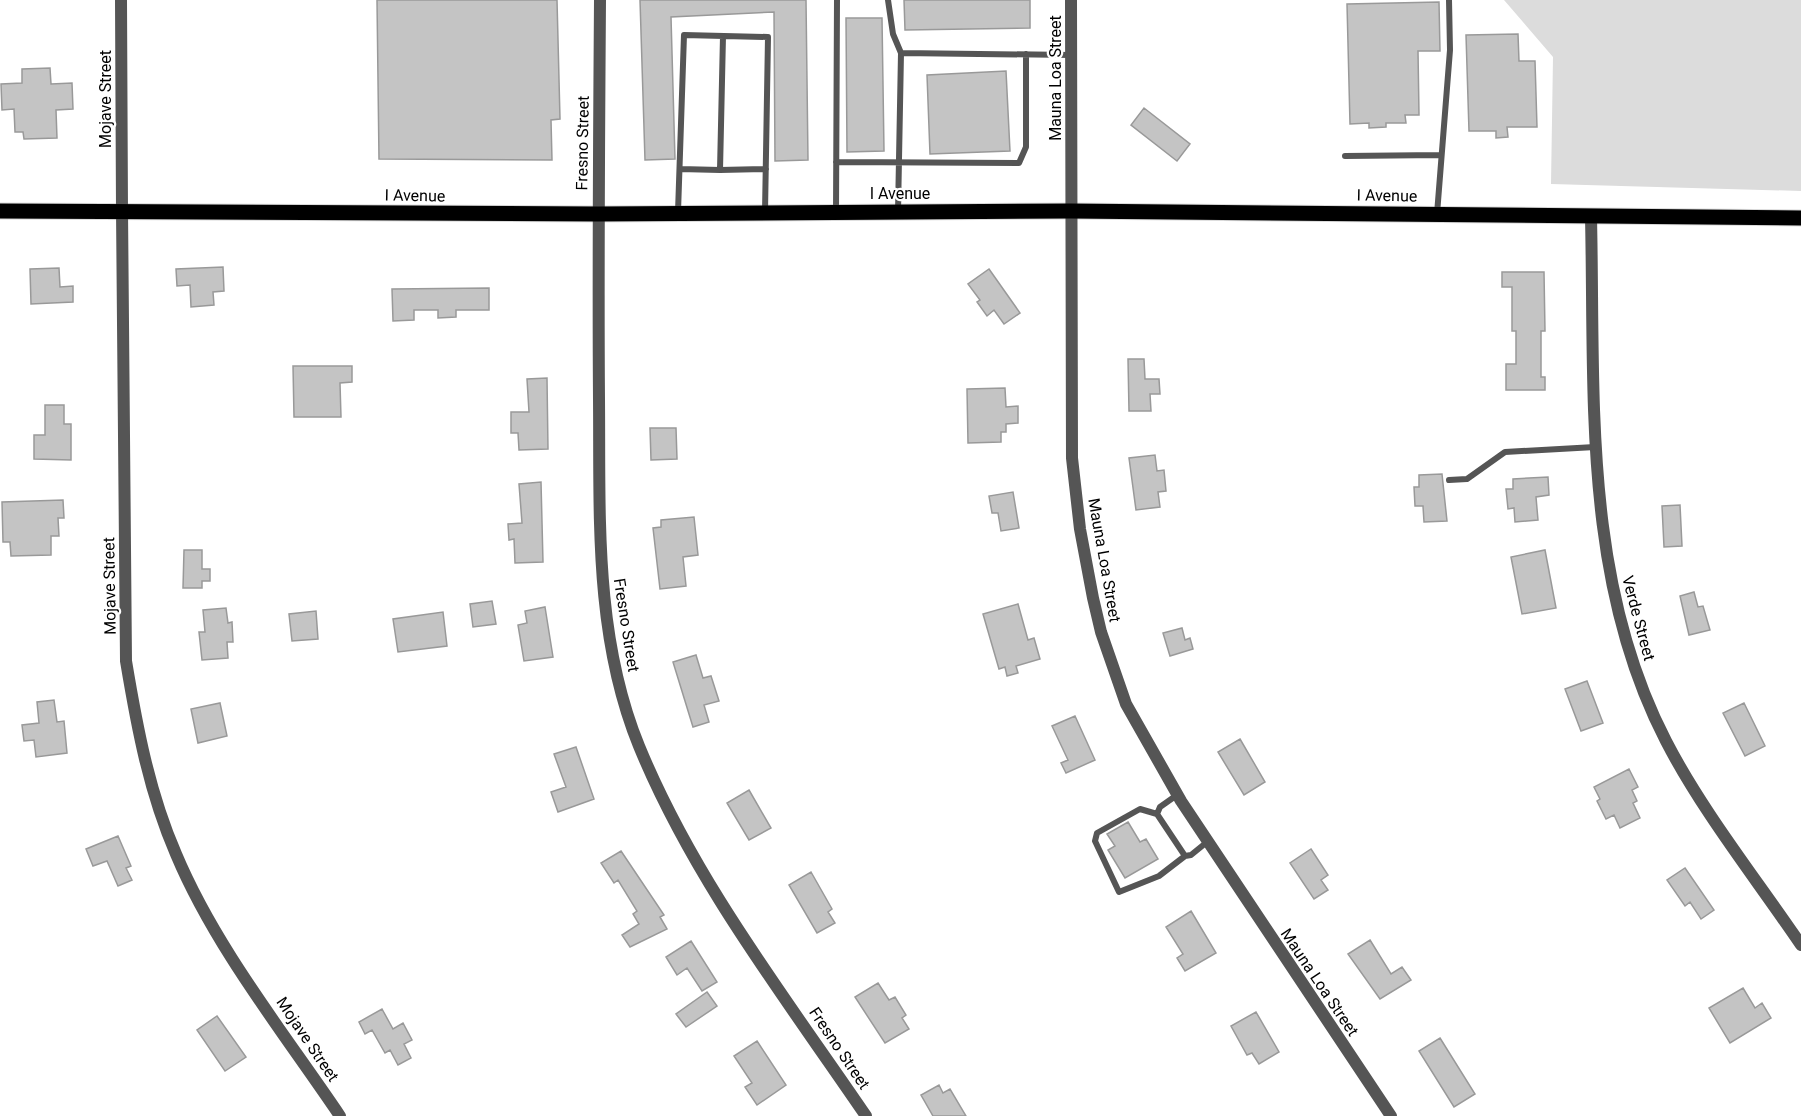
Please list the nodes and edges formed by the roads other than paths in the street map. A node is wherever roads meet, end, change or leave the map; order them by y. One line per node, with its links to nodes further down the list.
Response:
1 (121, 0): 18 (street, Mojave Street)
2 (600, 0): 25 (street, Fresno Street)
3 (837, 0): 13 (lane)
4 (888, 0): 8 (lane)
5 (1071, 0): 10 (street, Mauna Loa Street)
6 (1449, 0): 11 (lane)
7 (723, 36): 15 (lane); 16 (lane); 17 (lane)
8 (901, 53): 9 (lane); 14 (lane)
9 (1026, 54): 10 (lane); 14 (lane)
10 (1071, 54): 20 (street, Mauna Loa Street)
11 (1442, 155): 12 (lane); 26 (lane)
12 (1345, 156)
13 (836, 162): 14 (lane); 23 (lane)
14 (899, 163): 24 (lane)
15 (680, 169): 17 (lane); 21 (lane)
16 (766, 169): 17 (lane); 22 (lane)
17 (720, 170)
18 (122, 210): 19 (main road, I Avenue); 25 (main road, I Avenue); 36 (street, Mojave Street)
19 (0, 211)
20 (1071, 211): 24 (main road, I Avenue); 26 (main road, I Avenue); 31 (street, Mauna Loa Street)
21 (678, 212): 22 (main road, I Avenue); 25 (main road, I Avenue)
22 (765, 212): 23 (main road, I Avenue)
23 (836, 212): 24 (main road, I Avenue)
24 (898, 212)
25 (598, 214): 37 (street, Fresno Street)
26 (1437, 214): 27 (main road, I Avenue)
27 (1592, 217): 28 (main road, I Avenue); 29 (street, Verde Street)
28 (1801, 218)
29 (1596, 447): 30 (lane); 35 (street, Verde Street)
30 (1449, 480)
31 (1177, 795): 32 (lane); 33 (street, Mauna Loa Street)
32 (1156, 814): 34 (lane); 34 (lane)
33 (1207, 842): 34 (lane); 38 (street, Mauna Loa Street)
34 (1185, 855)
35 (1801, 945)
36 (340, 1116)
37 (866, 1116)
38 (1391, 1116)

